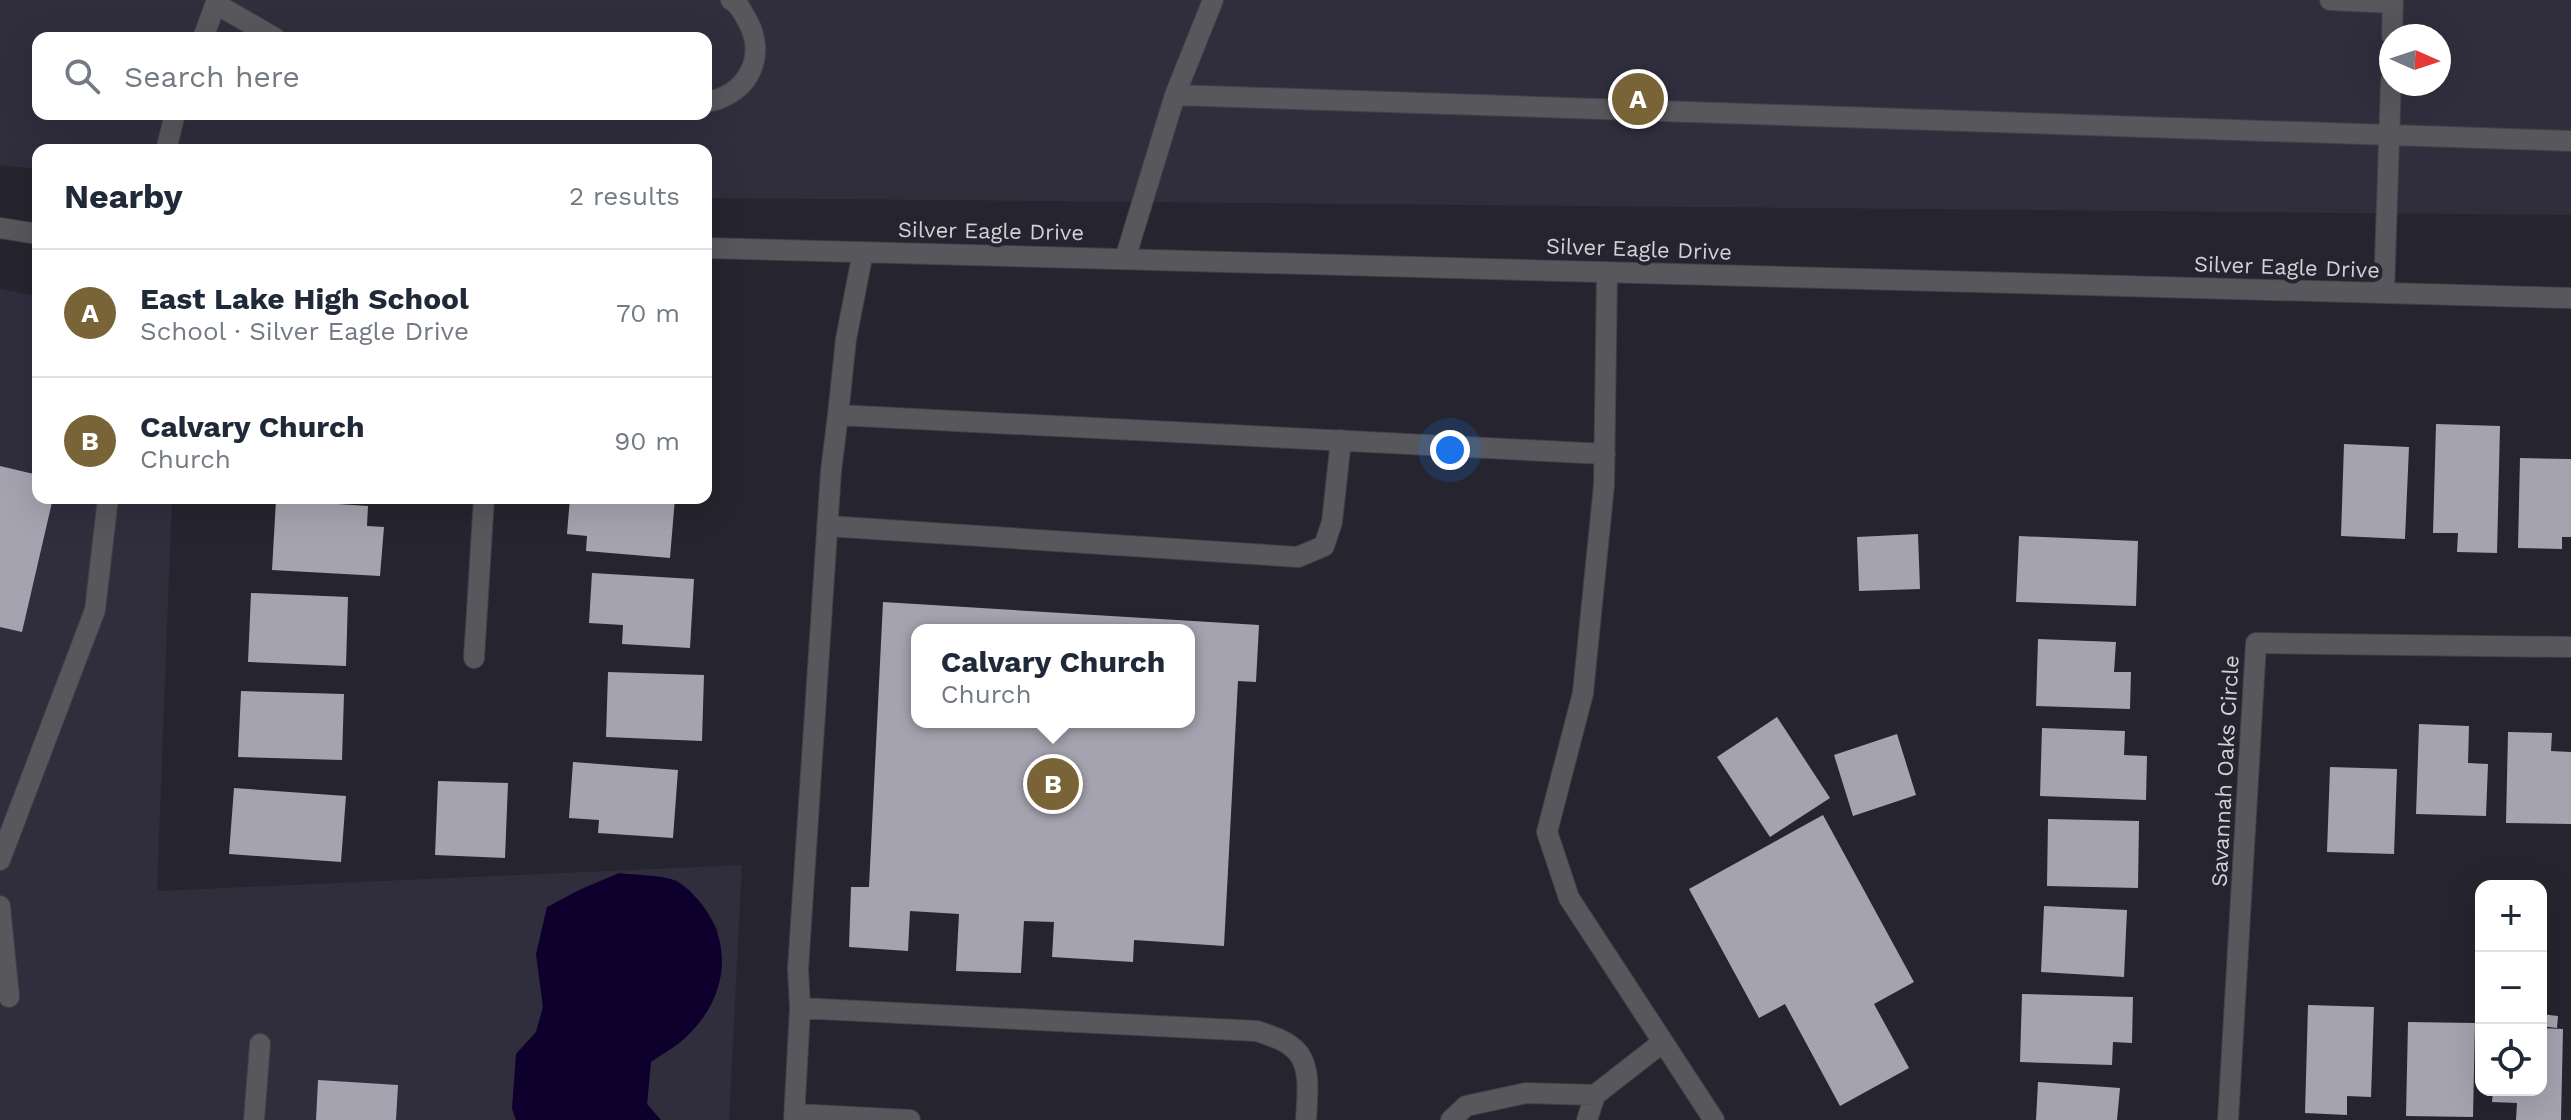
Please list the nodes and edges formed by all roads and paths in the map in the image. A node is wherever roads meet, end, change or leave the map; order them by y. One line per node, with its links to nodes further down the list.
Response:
1 (731, 0): 11 (street)
2 (1213, 0): 9 (street)
3 (2330, 0): 4 (street)
4 (2393, 1): 6 (street)
5 (216, 2): 7 (street); 8 (street)
6 (2392, 24)
7 (205, 32)
8 (265, 32)
9 (1175, 95): 13 (street); 20 (street)
10 (2390, 96): 13 (street)
11 (712, 100)
12 (175, 120): 15 (street)
13 (2389, 136): 14 (street); 22 (street)
14 (2571, 141)
15 (168, 144)
16 (0, 228): 17 (street)
17 (32, 233)
18 (712, 248): 19 (street, Silver Eagle Drive)
19 (863, 252): 20 (street, Silver Eagle Drive); 24 (street)
20 (1125, 259): 21 (street, Silver Eagle Drive)
21 (1607, 272): 22 (street, Silver Eagle Drive); 26 (street)
22 (2384, 293): 23 (street, Silver Eagle Drive)
23 (2571, 298)
24 (838, 415): 25 (street); 29 (street)
25 (1341, 440): 26 (street); 29 (street)
26 (1605, 454): 36 (street)
27 (107, 504): 32 (street)
28 (484, 504): 31 (street)
29 (827, 526): 35 (street)
30 (2571, 647): 46 (street, Savannah Oaks Circle)
31 (474, 658)
32 (0, 860)
33 (0, 906): 34 (street)
34 (9, 997)
35 (800, 1008): 39 (street); 42 (street)
36 (1663, 1042): 38 (street); 45 (street)
37 (260, 1044): 40 (street)
38 (1595, 1095): 43 (street); 44 (street)
39 (794, 1117): 41 (street)
40 (254, 1120)
41 (910, 1120)
42 (1306, 1120)
43 (1451, 1120)
44 (1587, 1120)
45 (1714, 1120)
46 (2228, 1120)

